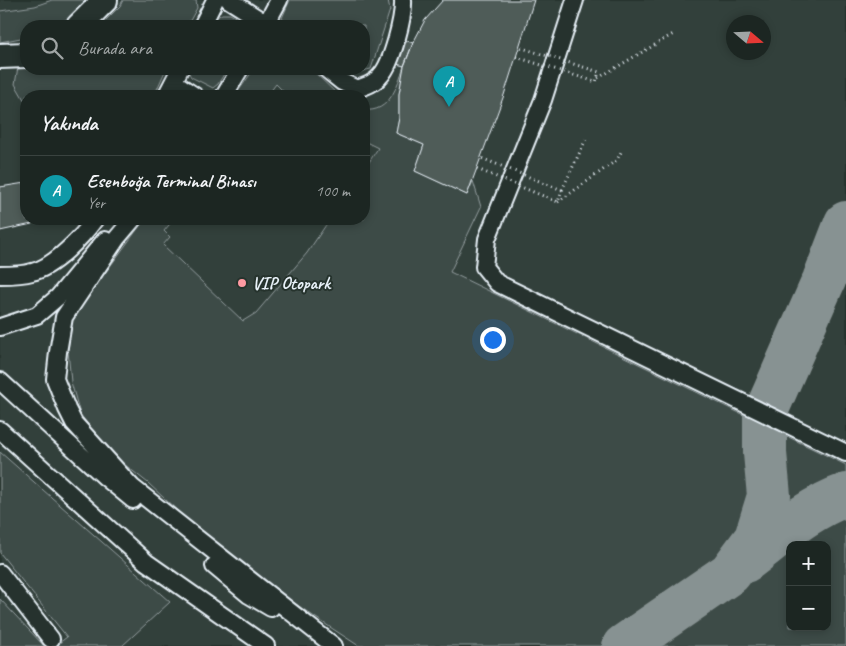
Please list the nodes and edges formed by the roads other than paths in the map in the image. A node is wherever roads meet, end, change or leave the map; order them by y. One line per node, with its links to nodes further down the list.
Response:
1 (105, 0): 7 (highway)
2 (215, 0): 8 (street)
3 (229, 0): 9 (street)
4 (279, 0): 10 (street)
5 (404, 0): 14 (street)
6 (575, 0): 25 (street)
7 (85, 20)
8 (205, 20)
9 (259, 20)
10 (269, 20)
11 (20, 55): 12 (highway)
12 (0, 56)
13 (236, 75): 17 (street)
14 (333, 75)
15 (173, 82): 16 (street)
16 (186, 90)
17 (228, 90)
18 (90, 225): 21 (street)
19 (119, 225): 22 (street)
20 (128, 225): 30 (street)
21 (0, 275)
22 (0, 327)
23 (0, 381): 29 (street)
24 (0, 430): 28 (street)
25 (846, 453)
26 (0, 573): 27 (street)
27 (51, 639)
28 (266, 646)
29 (330, 646)
30 (334, 646)

